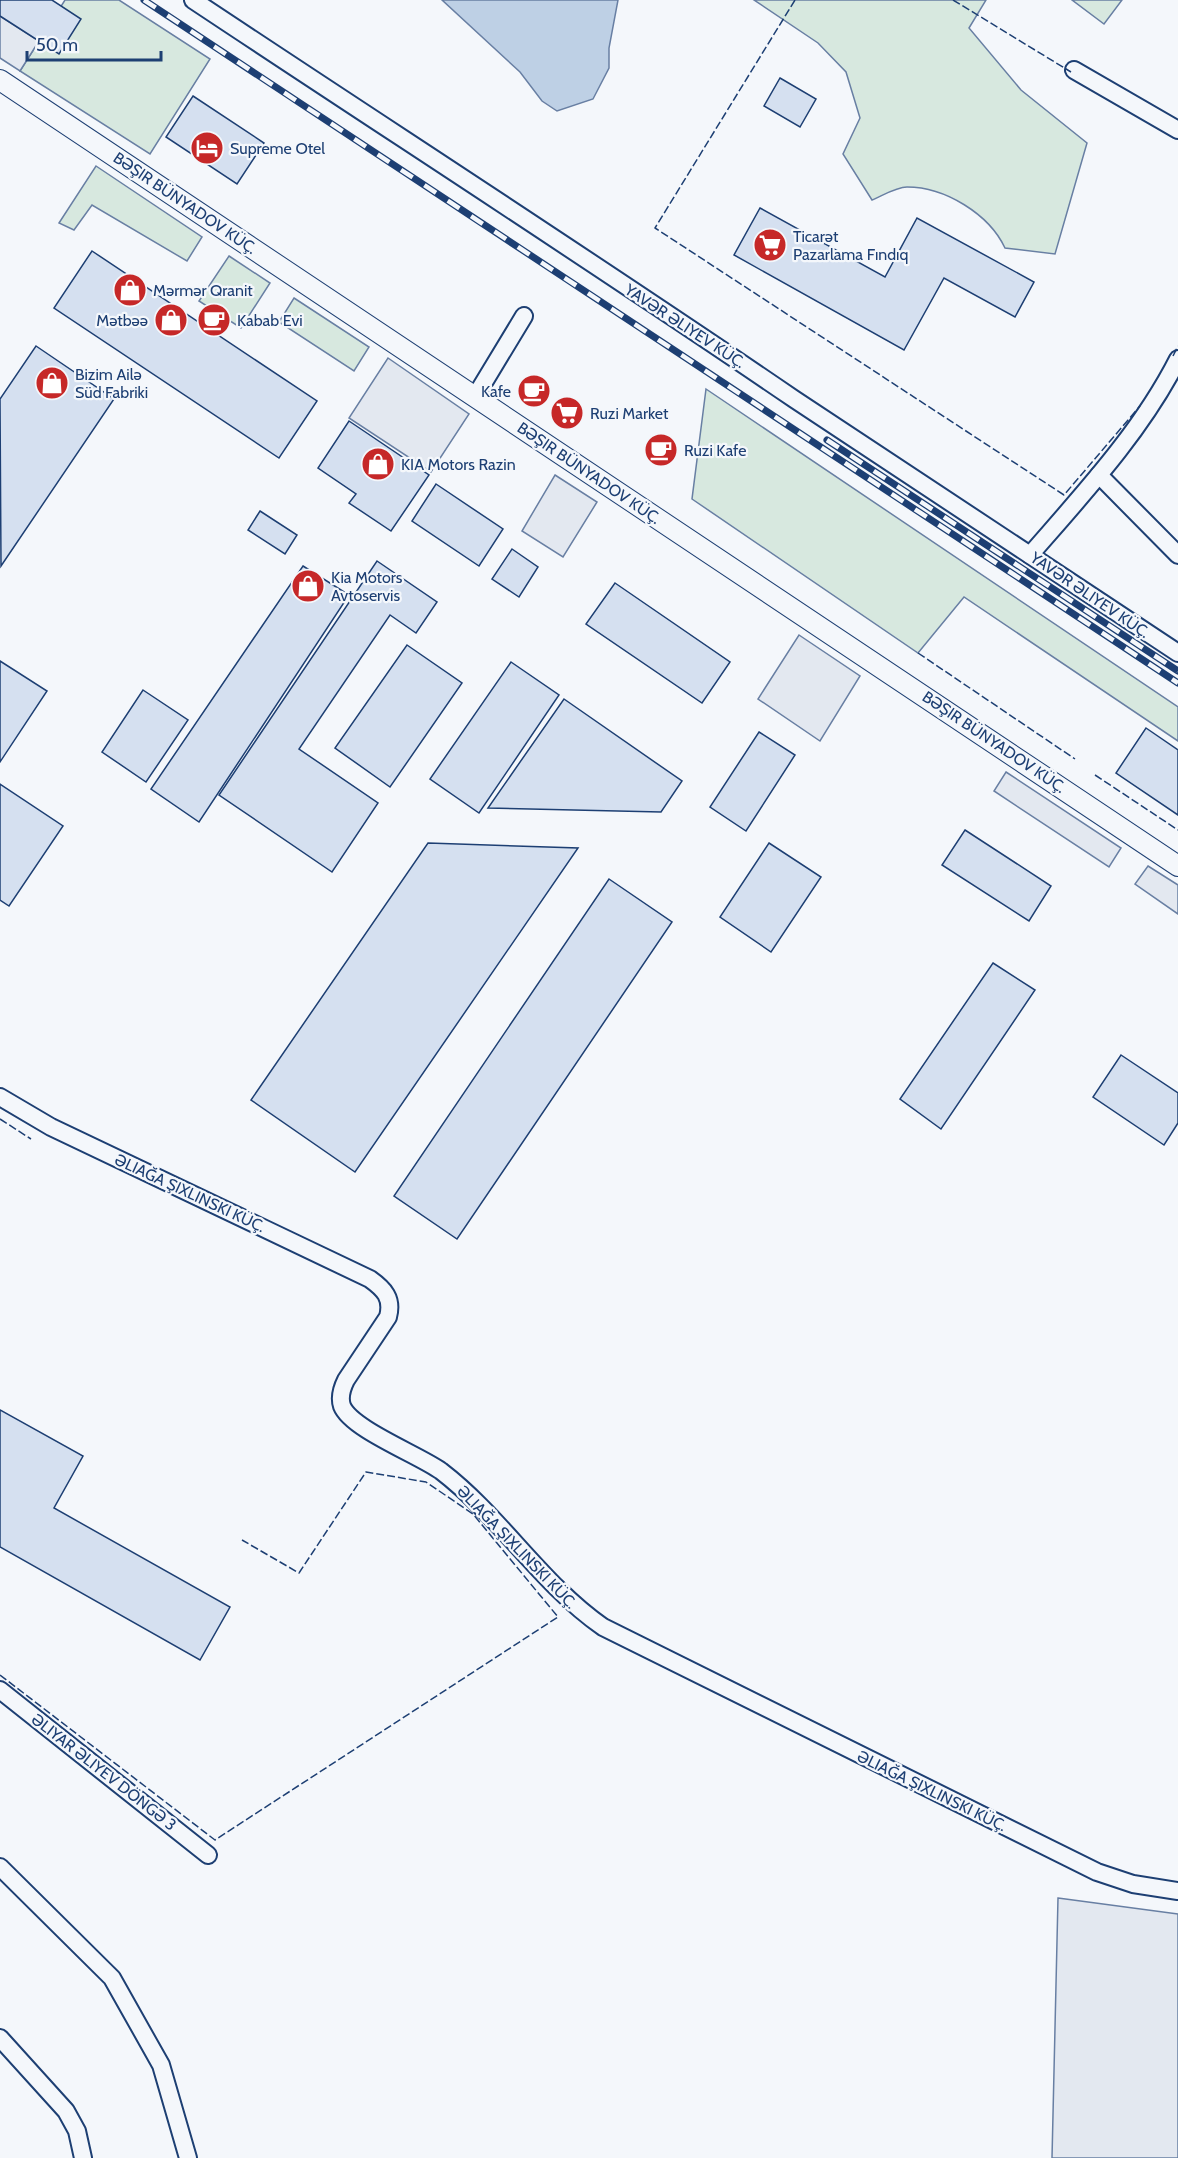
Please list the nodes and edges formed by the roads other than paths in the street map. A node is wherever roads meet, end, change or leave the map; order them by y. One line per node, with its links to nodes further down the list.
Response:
1 (193, 0): 9 (street, YAVƏR ƏLIYEV KÜÇ.)
2 (1074, 70): 4 (street)
3 (0, 80): 7 (street, BƏŞIR BÜNYADOV KÜÇ.)
4 (1178, 130)
5 (524, 316): 7 (street)
6 (1178, 359): 8 (street)
7 (475, 397): 12 (street, BƏŞIR BÜNYADOV KÜÇ.)
8 (1099, 475): 9 (street); 10 (street)
9 (1030, 555): 11 (street, YAVƏR ƏLIYEV KÜÇ.)
10 (1178, 555)
11 (1178, 653)
12 (1178, 866)
13 (0, 1097): 17 (street)
14 (0, 1690): 15 (street, ƏLIYAR ƏLIYEV DÖNGƏ 3)
15 (208, 1855)
16 (0, 1867): 20 (street)
17 (1178, 1890)
18 (0, 2038): 19 (street)
19 (83, 2158)
20 (188, 2158)

